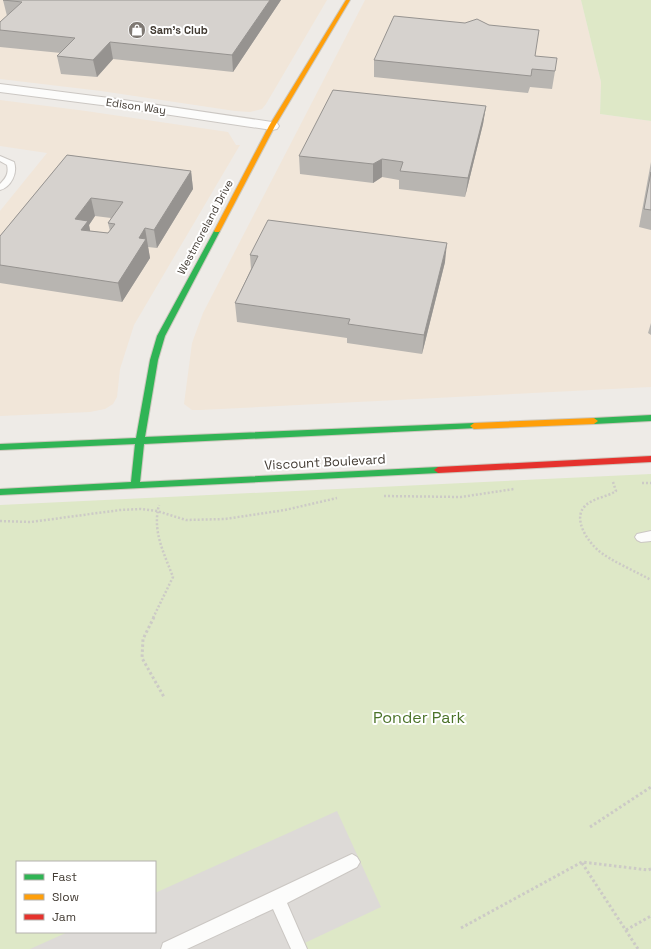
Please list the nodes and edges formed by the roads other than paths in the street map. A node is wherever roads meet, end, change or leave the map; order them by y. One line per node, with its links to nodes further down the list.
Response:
1 (348, 0): 3 (main road, Westmoreland Drive)
2 (0, 88): 3 (street, Edison Way)
3 (272, 126): 7 (main road, Westmoreland Drive)
4 (0, 158): 5 (lane)
5 (0, 188)
6 (651, 418): 7 (main road)
7 (140, 440): 8 (main road); 10 (main road, Westmoreland Drive)
8 (0, 447)
9 (651, 459): 10 (main road, Viscount Boulevard)
10 (135, 485): 11 (main road, Viscount Boulevard)
11 (0, 492)
12 (352, 862): 13 (lane)
13 (277, 899): 14 (lane); 15 (lane)
14 (169, 949)
15 (299, 949)

